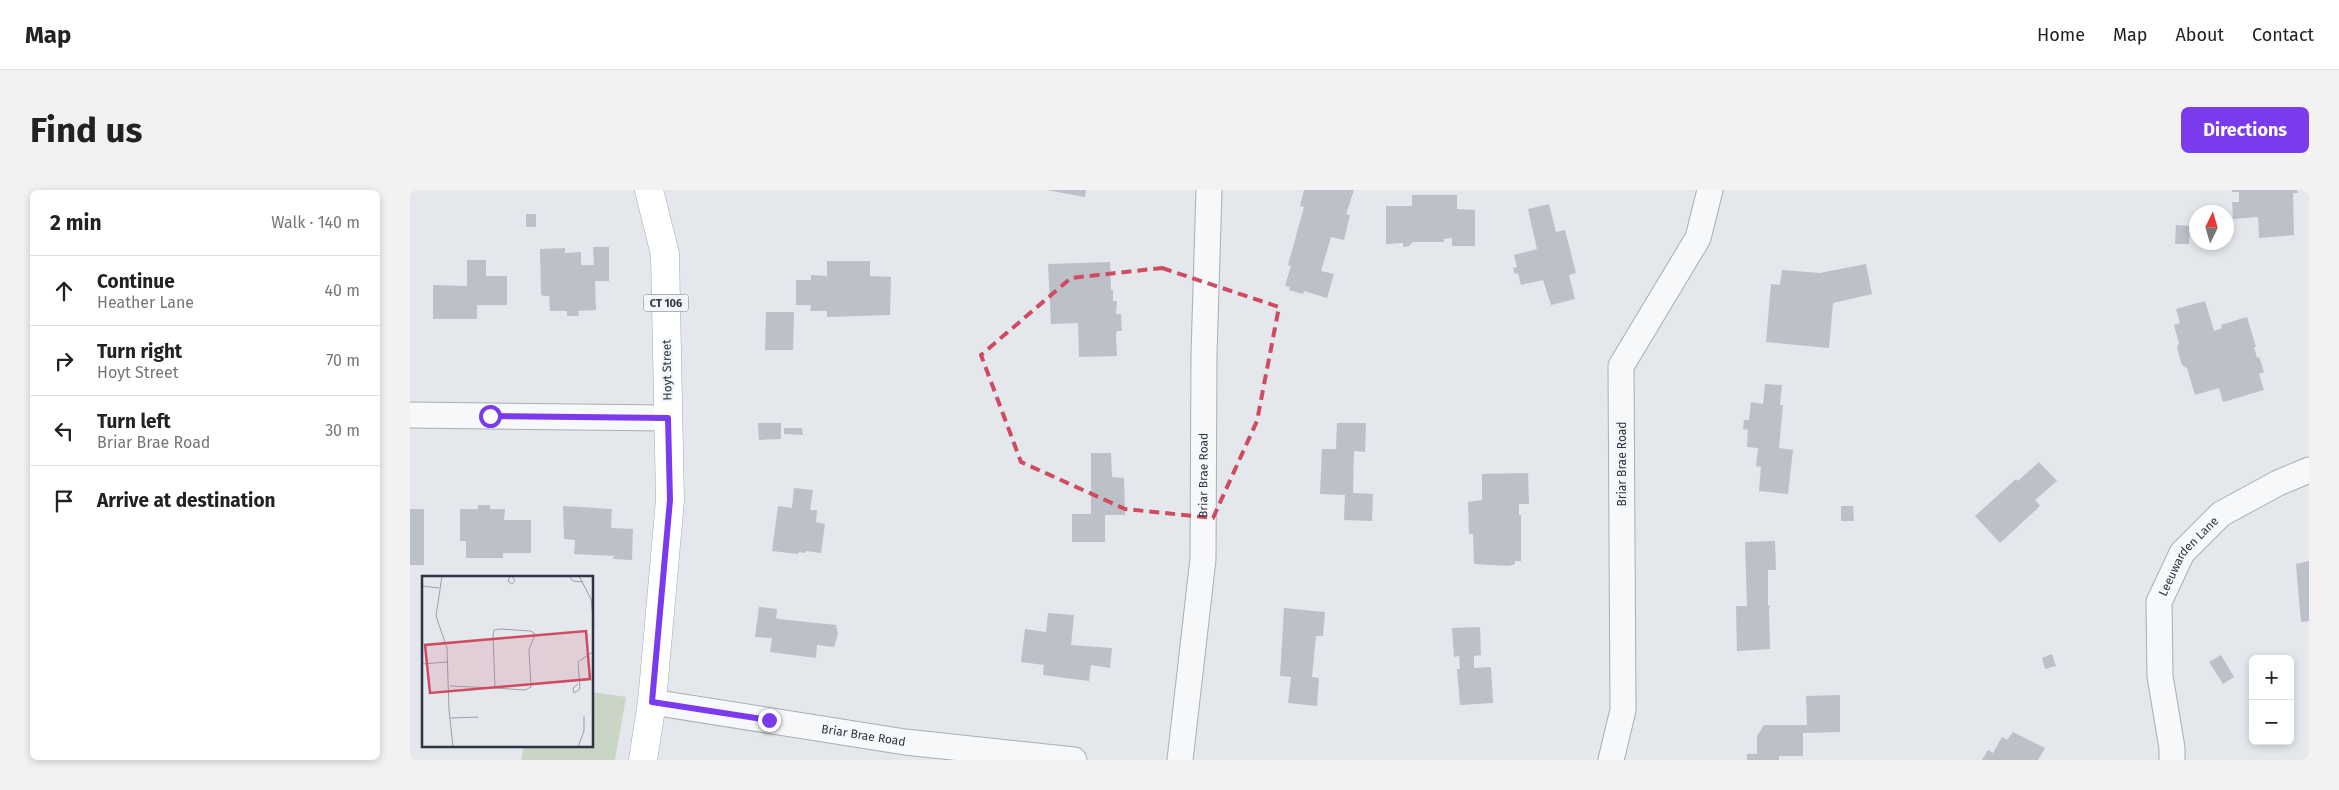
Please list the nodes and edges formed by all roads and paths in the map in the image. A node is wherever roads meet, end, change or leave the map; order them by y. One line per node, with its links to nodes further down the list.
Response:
1 (649, 190): 5 (main road, Hoyt Street / CT 106)
2 (1209, 190): 10 (street, Briar Brae Road)
3 (1710, 190): 11 (street, Briar Brae Road)
4 (410, 416): 5 (street)
5 (668, 418): 7 (main road, Hoyt Street / CT 106)
6 (2309, 470): 12 (street, Leeuwarden Lane)
7 (652, 702): 8 (main road, Hoyt Street / CT 106); 9 (street, Briar Brae Road)
8 (643, 760)
9 (1074, 760)
10 (1180, 760)
11 (1612, 760)
12 (2172, 760)

